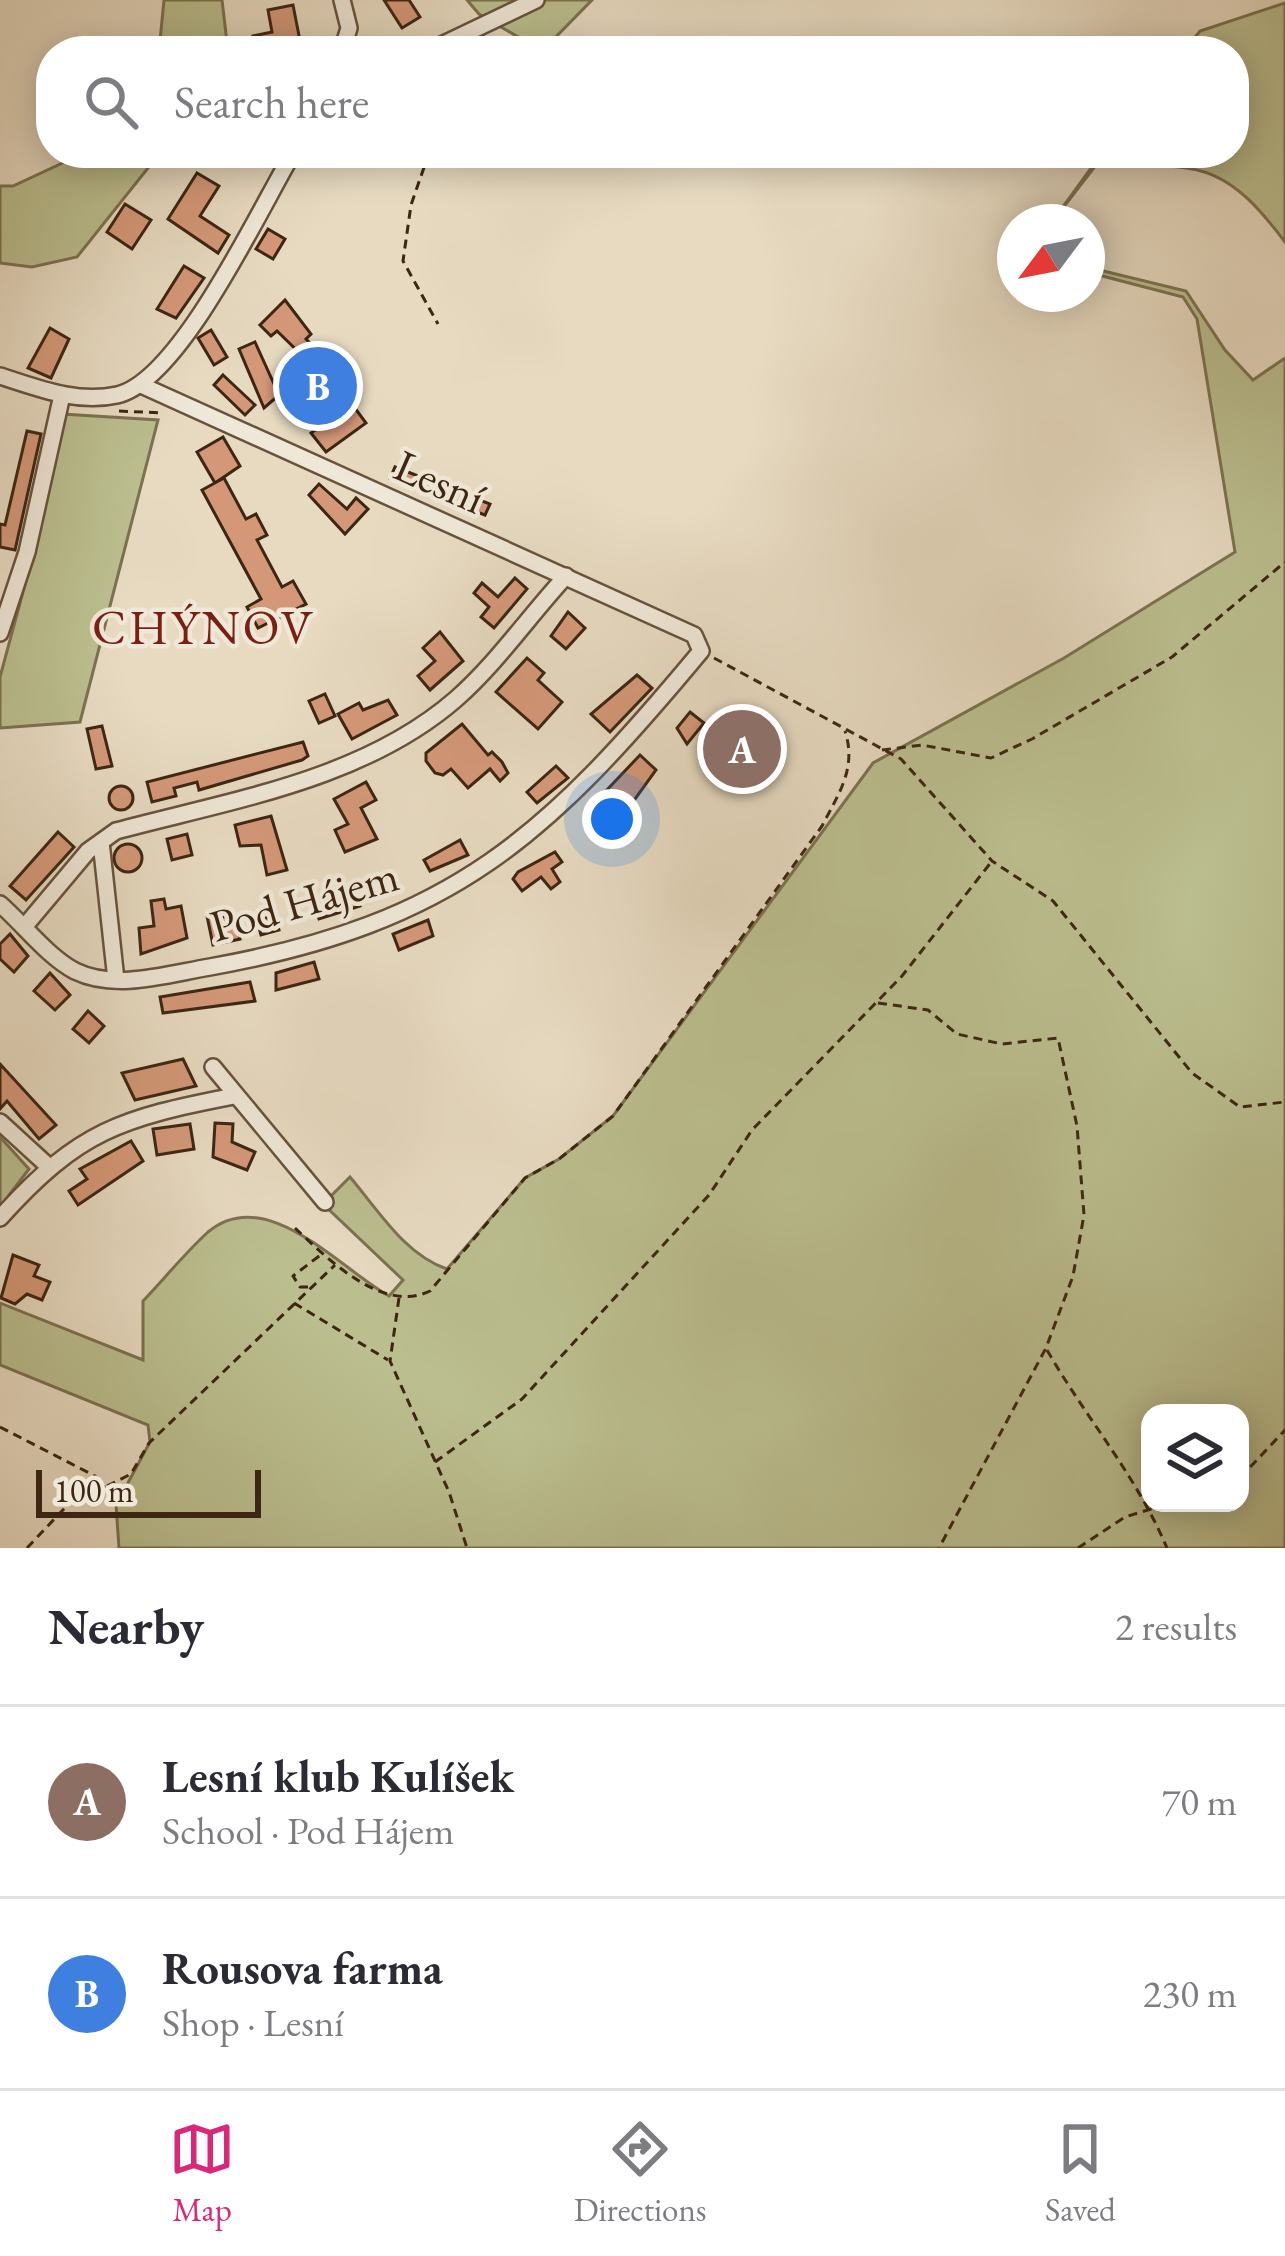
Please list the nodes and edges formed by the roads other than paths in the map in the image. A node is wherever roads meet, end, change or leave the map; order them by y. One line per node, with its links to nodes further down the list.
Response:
1 (342, 0): 3 (street)
2 (536, 0): 4 (street)
3 (347, 36)
4 (460, 36)
5 (284, 168): 7 (street)
6 (0, 376): 8 (street)
7 (141, 385): 8 (street); 9 (street, Lesní)
8 (62, 394): 10 (street)
9 (566, 576): 11 (street, Lesní); 12 (street)
10 (0, 633)
11 (701, 651): 15 (street, Pod Hájem)
12 (101, 842): 14 (street); 15 (street)
13 (0, 904): 14 (street, Pod Hájem)
14 (25, 926): 15 (street, Pod Hájem)
15 (116, 980)
16 (212, 1067): 17 (street)
17 (234, 1096): 19 (street); 20 (street)
18 (0, 1122): 19 (street)
19 (47, 1165): 21 (street)
20 (326, 1202)
21 (0, 1218)

